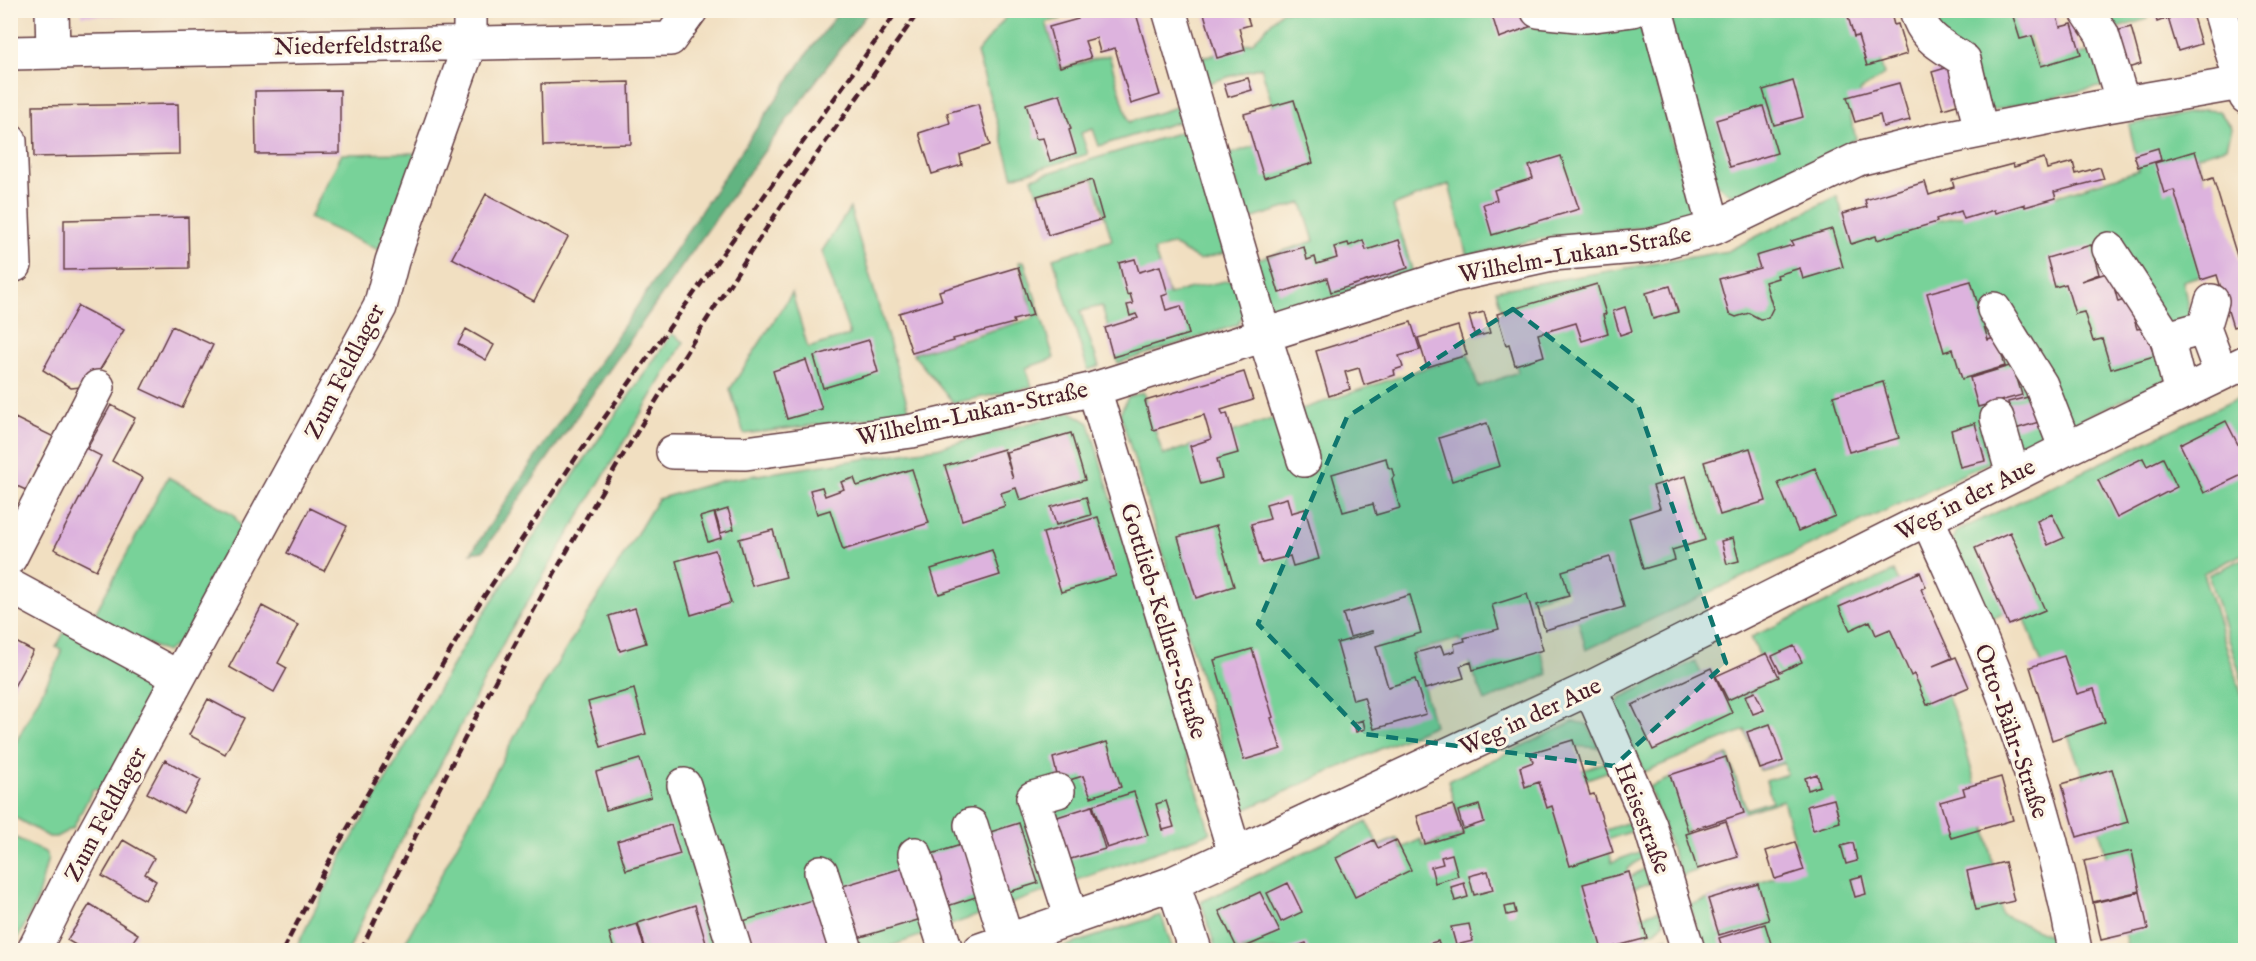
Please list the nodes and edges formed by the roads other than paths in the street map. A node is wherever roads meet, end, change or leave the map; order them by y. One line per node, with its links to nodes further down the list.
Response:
1 (52, 10): 12 (street)
2 (470, 10): 11 (street, Zum Feldlager)
3 (691, 10): 11 (street, Niederfeldstraße)
4 (1169, 10): 22 (street)
5 (1633, 10): 10 (street)
6 (1656, 10): 18 (street, Wilhelm-Lukan-Straße)
7 (1916, 10): 16 (street)
8 (2086, 10): 15 (street)
9 (2220, 10): 14 (street, Wilhelm-Lukan-Straße)
10 (1538, 11)
11 (470, 43): 12 (street, Niederfeldstraße); 36 (street, Zum Feldlager)
12 (53, 52): 13 (street, Niederfeldstraße)
13 (10, 53)
14 (2243, 90): 15 (street, Wilhelm-Lukan-Straße)
15 (2123, 103): 16 (street, Wilhelm-Lukan-Straße)
16 (1981, 131): 18 (street, Wilhelm-Lukan-Straße)
17 (10, 141): 20 (street)
18 (1714, 228): 22 (street, Wilhelm-Lukan-Straße)
19 (2109, 249): 23 (street)
20 (15, 265)
21 (1994, 309): 29 (street)
22 (1264, 334): 26 (street, Wilhelm-Lukan-Straße); 31 (street)
23 (2167, 338): 24 (street); 27 (street)
24 (2233, 368): 27 (street, Weg in der Aue)
25 (98, 387): 34 (street)
26 (1094, 388): 30 (street, Wilhelm-Lukan-Straße); 42 (street, Gottlieb-Kellner-Straße)
27 (2181, 393): 29 (street, Weg in der Aue)
28 (1997, 418): 32 (street)
29 (2066, 448): 32 (street, Weg in der Aue)
30 (673, 452)
31 (1304, 460)
32 (2013, 475): 33 (street, Weg in der Aue)
33 (1927, 518): 37 (street, Weg in der Aue); 53 (street, Otto-Bähr-Straße)
34 (10, 558)
35 (10, 586): 36 (street)
36 (178, 678): 47 (street, Zum Feldlager)
37 (1590, 688): 42 (street, Weg in der Aue); 52 (street, Heisestraße)
38 (684, 785): 48 (street)
39 (1058, 790): 45 (street)
40 (971, 825): 46 (street)
41 (915, 854): 50 (street)
42 (1235, 854): 44 (street, Weg in der Aue)
43 (821, 872): 49 (street)
44 (1173, 883): 45 (street, Weg in der Aue); 51 (street)
45 (1072, 919): 46 (street, Weg in der Aue)
46 (993, 946)
47 (34, 951)
48 (735, 951)
49 (846, 951)
50 (946, 951)
51 (1195, 951)
52 (1688, 951)
53 (2075, 951)

